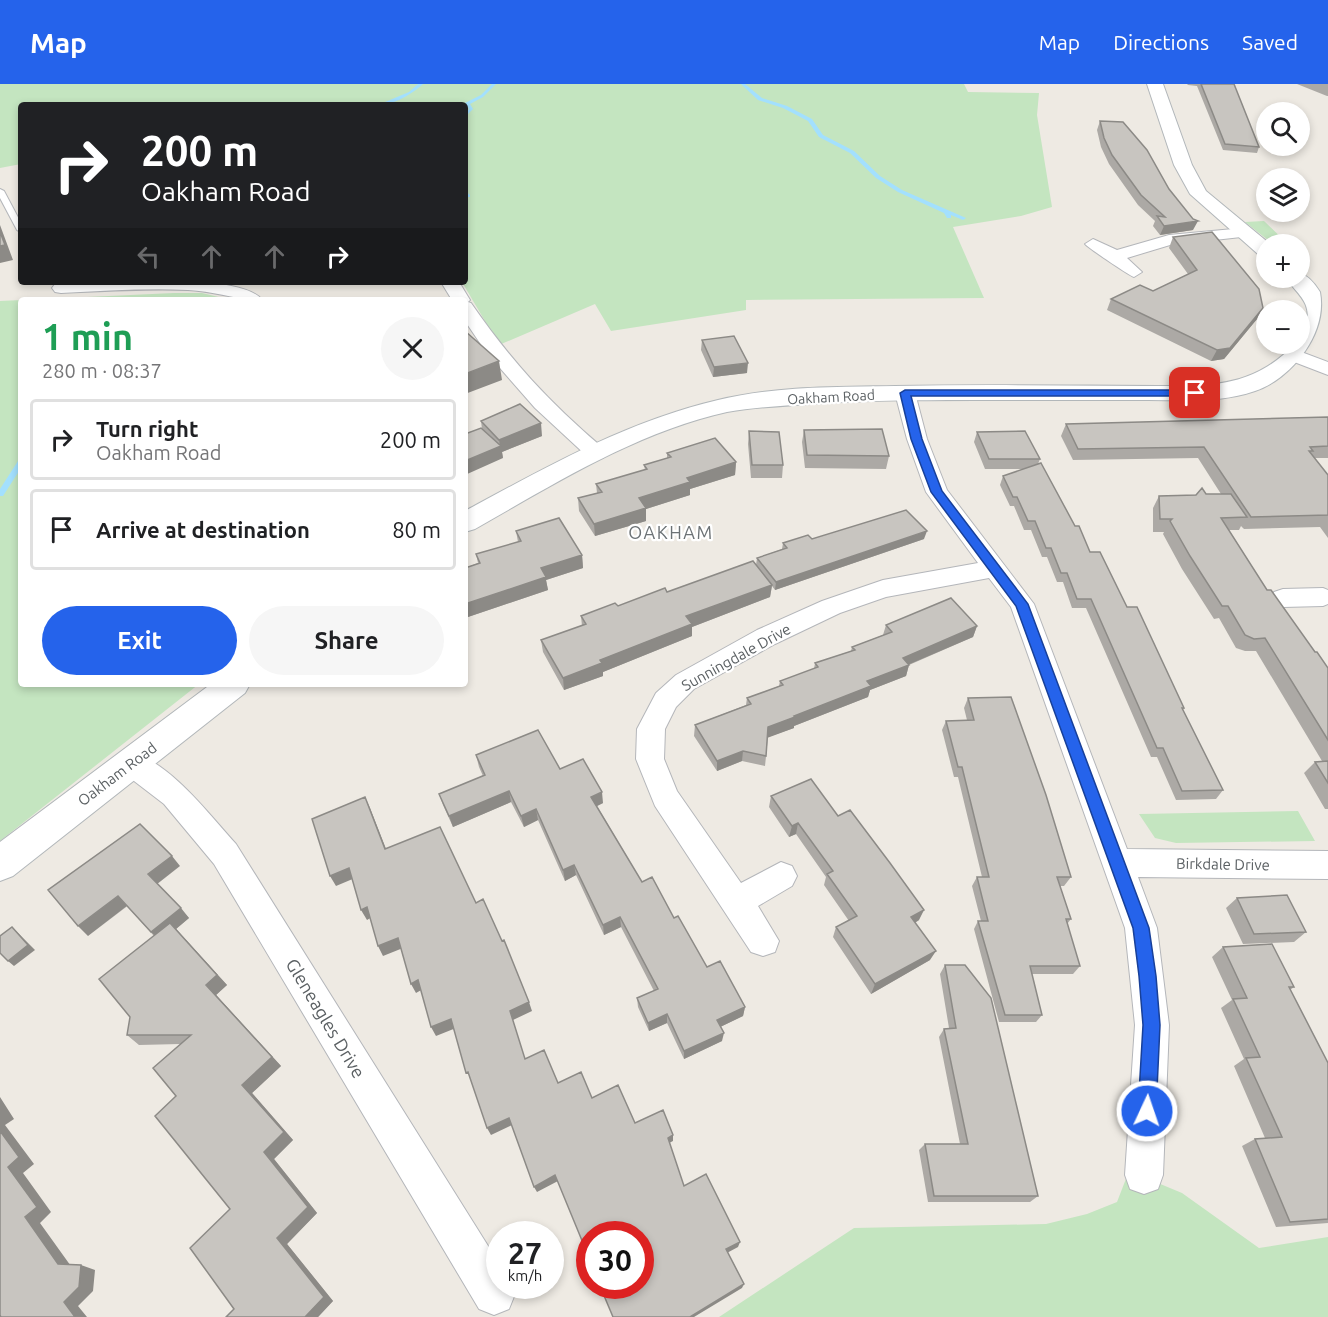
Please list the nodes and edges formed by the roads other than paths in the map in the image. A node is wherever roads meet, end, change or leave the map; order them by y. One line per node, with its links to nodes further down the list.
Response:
1 (1155, 84): 4 (street)
2 (0, 191): 3 (lane)
3 (18, 224)
4 (1244, 233): 5 (street); 7 (street)
5 (1256, 243)
6 (1093, 244): 7 (street)
7 (1115, 256): 8 (street)
8 (1134, 272)
9 (60, 285): 12 (street)
10 (245, 285): 12 (street)
11 (1306, 288): 14 (street, Oakham Road)
12 (227, 289): 13 (street)
13 (246, 297)
14 (1323, 307): 16 (street, Oakham Road)
15 (468, 311): 19 (street)
16 (1296, 356): 17 (street); 18 (street, Oakham Road)
17 (1328, 369)
18 (905, 393): 19 (street, Oakham Road); 21 (street)
19 (596, 453): 20 (street, Oakham Road)
20 (468, 521)
21 (996, 568): 27 (street); 31 (street, Sunningdale Drive)
22 (1310, 574): 24 (street)
23 (1283, 598): 24 (street)
24 (1326, 601)
25 (230, 687): 26 (street, Oakham Road)
26 (131, 763): 28 (street, Oakham Road); 34 (street, Gleneagles Drive)
27 (1119, 863): 29 (street, Birkdale Drive); 33 (street)
28 (0, 864)
29 (1328, 865)
30 (781, 876): 31 (street)
31 (737, 902): 32 (street, Sunningdale Drive)
32 (763, 941)
33 (1144, 1175)
34 (486, 1281)

